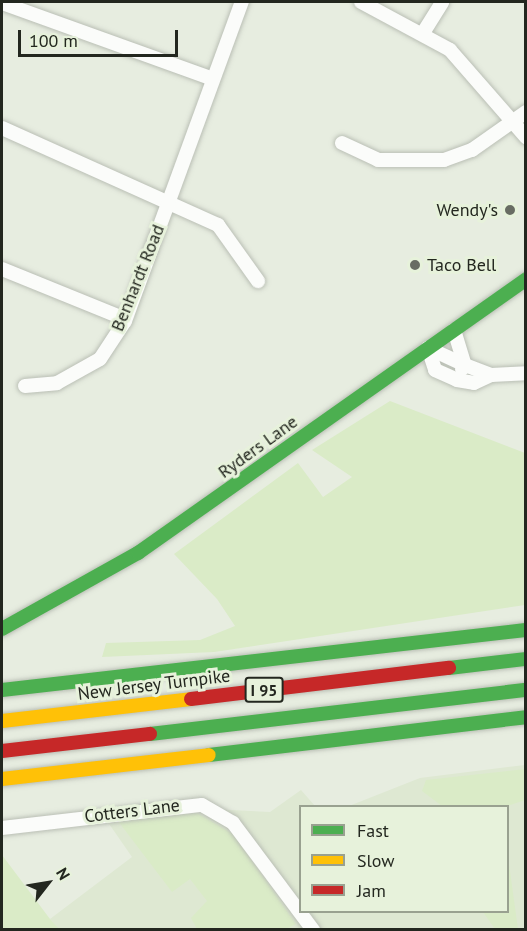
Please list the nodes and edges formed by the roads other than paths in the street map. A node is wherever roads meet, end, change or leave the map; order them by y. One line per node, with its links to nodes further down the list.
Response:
1 (242, 2): 6 (street, Benhardt Road)
2 (361, 2): 5 (street)
3 (442, 2): 5 (street)
4 (2, 3): 6 (street)
5 (423, 33): 8 (street)
6 (213, 80): 12 (street, Benhardt Road)
7 (525, 112): 8 (street)
8 (511, 122): 10 (street); 11 (street)
9 (2, 128): 12 (street)
10 (525, 137)
11 (342, 143)
12 (169, 199): 15 (street); 16 (street, Benhardt Road)
13 (2, 269): 16 (street)
14 (525, 279): 17 (main road, Ryders Lane)
15 (258, 281)
16 (125, 319): 23 (street, Benhardt Road)
17 (454, 330): 18 (main road, Ryders Lane); 19 (street)
18 (428, 348): 19 (street); 22 (street); 24 (main road, Ryders Lane)
19 (465, 364): 21 (street); 22 (street)
20 (525, 373): 21 (street)
21 (491, 375): 22 (street)
22 (458, 380)
23 (25, 386)
24 (2, 629)
25 (525, 630): 27 (main road, New Jersey Turnpike / I 95)
26 (525, 659): 30 (main road, New Jersey Turnpike / I 95)
27 (2, 690)
28 (525, 690): 31 (main road, I 95)
29 (525, 717): 32 (main road)
30 (2, 721)
31 (2, 751)
32 (2, 779)
33 (2, 828): 34 (street, Cotters Lane)
34 (299, 911)
35 (300, 913): 36 (street, Cotters Lane)
36 (313, 930)

